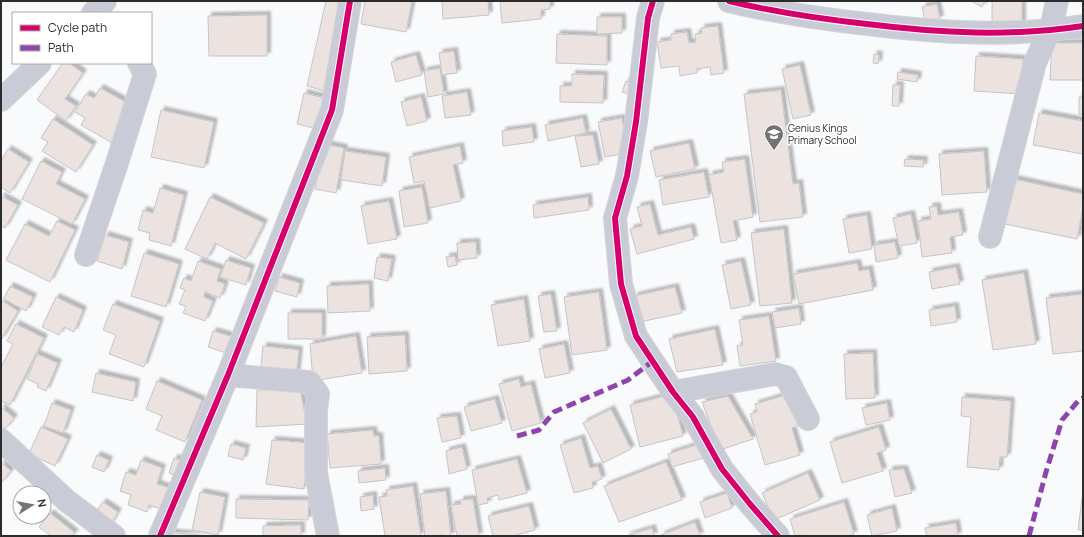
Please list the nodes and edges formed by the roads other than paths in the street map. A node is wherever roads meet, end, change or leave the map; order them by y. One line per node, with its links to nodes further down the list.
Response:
1 (105, 1): 6 (street)
2 (350, 1): 14 (street)
3 (653, 1): 15 (street)
4 (729, 1): 8 (street)
5 (1057, 1): 8 (street)
6 (93, 12)
7 (1083, 26): 8 (street)
8 (1048, 31): 12 (street)
9 (39, 64): 11 (street)
10 (140, 64): 13 (street)
11 (1, 100)
12 (990, 236)
13 (86, 255)
14 (228, 375): 19 (street); 20 (street)
15 (673, 392): 16 (street); 21 (street)
16 (808, 420)
17 (1, 440): 18 (street)
18 (114, 536)
19 (160, 536)
20 (328, 536)
21 (778, 536)

